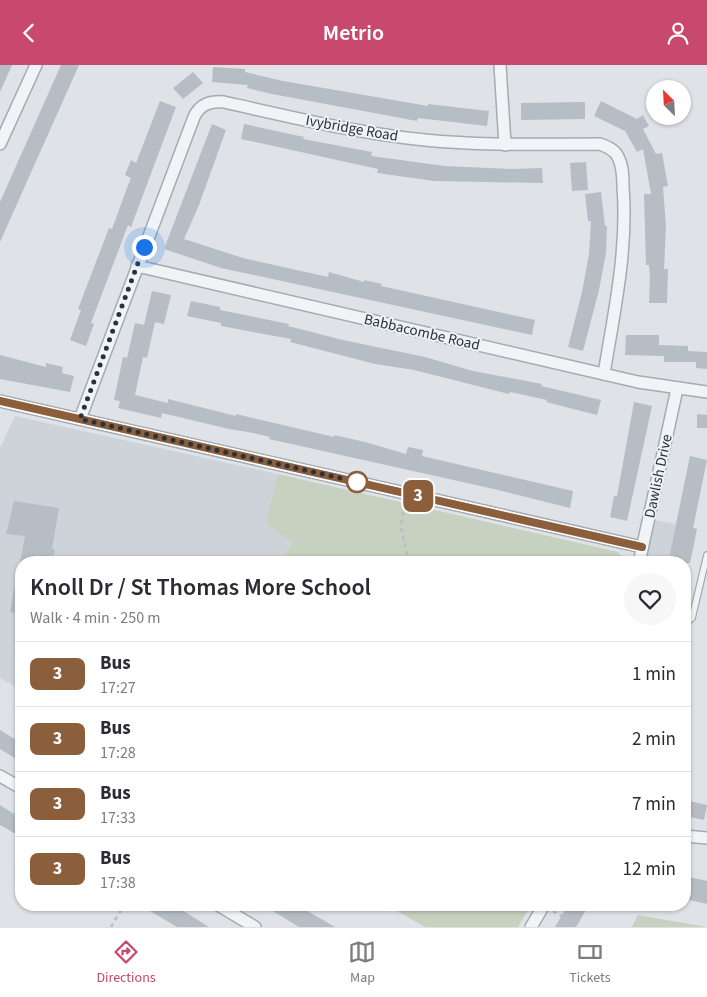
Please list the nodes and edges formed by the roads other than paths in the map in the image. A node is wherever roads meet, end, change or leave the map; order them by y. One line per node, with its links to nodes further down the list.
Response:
1 (36, 65): 3 (street)
2 (500, 65): 4 (street)
3 (0, 144)
4 (506, 145): 5 (street, Ivybridge Road); 6 (street, Ivybridge Road)
5 (137, 266): 6 (street, Babbacombe Road); 10 (street, Ivybridge Road)
6 (604, 374): 7 (street, Babbacombe Road)
7 (677, 389): 8 (street, Babbacombe Road); 11 (street, Dawlish Drive)
8 (707, 392)
9 (0, 401): 10 (street)
10 (80, 419): 11 (street)
11 (642, 547): 13 (street, Dawlish Drive)
12 (707, 555): 14 (lane)
13 (640, 556)
14 (691, 619)
15 (0, 776): 16 (street)
16 (15, 785)
17 (691, 837): 18 (street)
18 (707, 838)
19 (228, 911): 21 (street)
20 (540, 911): 22 (street)
21 (255, 927)
22 (531, 927)

